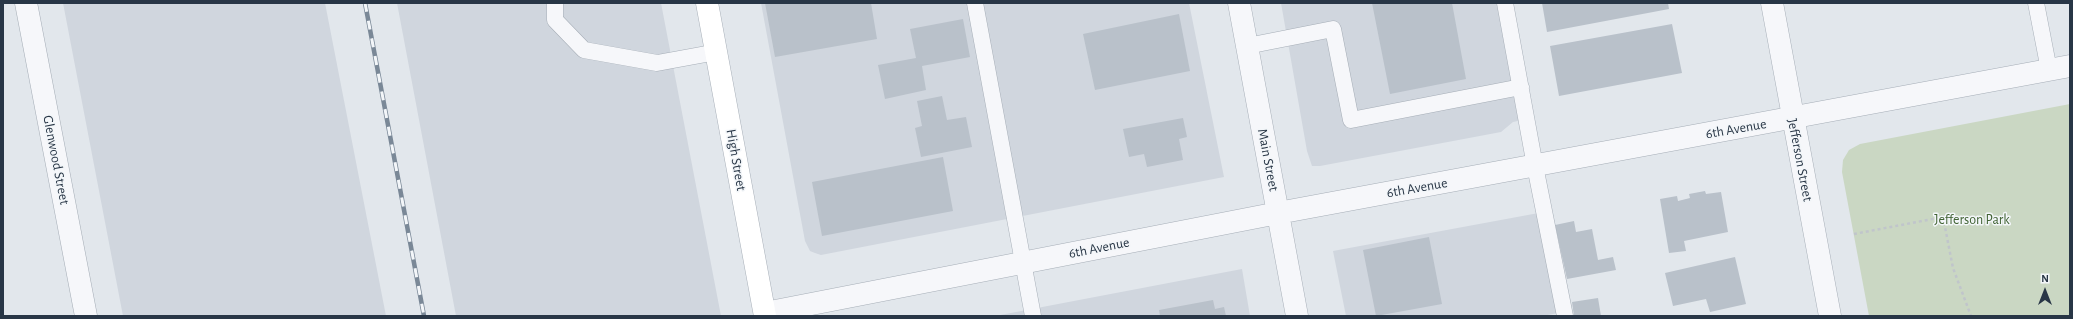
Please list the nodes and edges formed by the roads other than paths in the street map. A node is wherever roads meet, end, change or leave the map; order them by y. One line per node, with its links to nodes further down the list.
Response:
1 (26, 3): 19 (street, Glenwood Street)
2 (555, 3): 10 (lane)
3 (707, 3): 10 (main road, High Street)
4 (975, 3): 17 (lane)
5 (1239, 3): 9 (street, Main Street)
6 (1505, 3): 13 (lane)
7 (1772, 3): 14 (street, Jefferson Street)
8 (2036, 3): 12 (lane)
9 (1247, 46): 13 (lane); 16 (street, Main Street)
10 (717, 52): 18 (main road, High Street)
11 (2070, 66): 12 (street, 6th Avenue)
12 (2049, 70): 14 (street, 6th Avenue)
13 (1521, 87): 15 (lane)
14 (1793, 118): 15 (street, 6th Avenue); 23 (street, Jefferson Street)
15 (1535, 166): 16 (street, 6th Avenue); 22 (lane)
16 (1278, 214): 17 (street, 6th Avenue); 21 (street, Main Street)
17 (1023, 263): 18 (street, 6th Avenue); 20 (lane)
18 (765, 315)
19 (86, 316)
20 (1033, 316)
21 (1298, 316)
22 (1565, 316)
23 (1830, 316)

